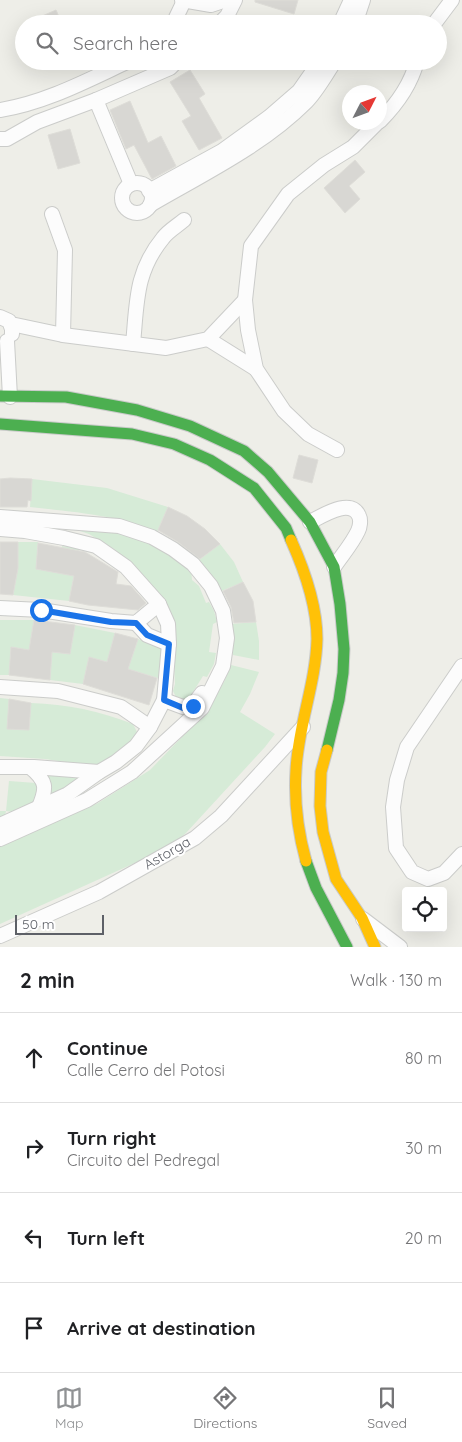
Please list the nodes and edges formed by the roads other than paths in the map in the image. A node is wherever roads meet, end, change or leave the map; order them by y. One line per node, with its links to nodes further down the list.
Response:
1 (226, 0): 6 (street)
2 (235, 0): 8 (street)
3 (351, 0): 9 (street)
4 (363, 0): 10 (street)
5 (452, 0): 11 (street)
6 (183, 1): 7 (street)
7 (177, 15)
8 (228, 15)
9 (344, 15)
10 (358, 15)
11 (441, 15)
12 (109, 70): 18 (street)
13 (165, 70): 17 (street)
14 (314, 70): 23 (street)
15 (329, 70): 24 (street)
16 (414, 70): 19 (street)
17 (96, 100): 21 (street); 22 (street)
18 (0, 110)
19 (387, 114)
20 (371, 130): 27 (street)
21 (0, 139)
22 (131, 184): 23 (street); 24 (street)
23 (149, 191): 24 (street)
24 (150, 205)
25 (52, 214): 29 (street)
26 (184, 220): 32 (street)
27 (245, 300): 30 (street); 33 (street)
28 (6, 321): 29 (street); 31 (street)
29 (63, 334): 32 (street)
30 (208, 338): 32 (street); 33 (street)
31 (3, 342): 34 (street)
32 (133, 344)
33 (256, 369): 36 (street)
34 (5, 397): 37 (street)
35 (0, 424): 38 (street)
36 (338, 450)
37 (268, 472): 38 (street); 40 (street)
38 (254, 488): 52 (street)
39 (0, 517): 43 (street)
40 (310, 522): 42 (street); 42 (street)
41 (0, 529): 44 (street)
42 (334, 567): 60 (street)
43 (211, 586): 50 (street); 58 (street)
44 (159, 604): 46 (street); 47 (street)
45 (0, 608): 46 (street)
46 (136, 623): 47 (street)
47 (169, 644): 50 (street)
48 (462, 666): 59 (street)
49 (0, 688): 51 (street)
50 (164, 700): 51 (street)
51 (150, 727): 55 (street)
52 (303, 727): 60 (street); 61 (street, Astorga)
53 (0, 767): 54 (street)
54 (32, 767): 55 (street); 56 (street)
55 (99, 772): 56 (street)
56 (39, 807): 57 (street)
57 (0, 825)
58 (0, 839)
59 (462, 854)
60 (351, 925): 62 (street); 63 (street); 64 (street)
61 (0, 936)
62 (347, 947)
63 (376, 947)
64 (400, 947)

